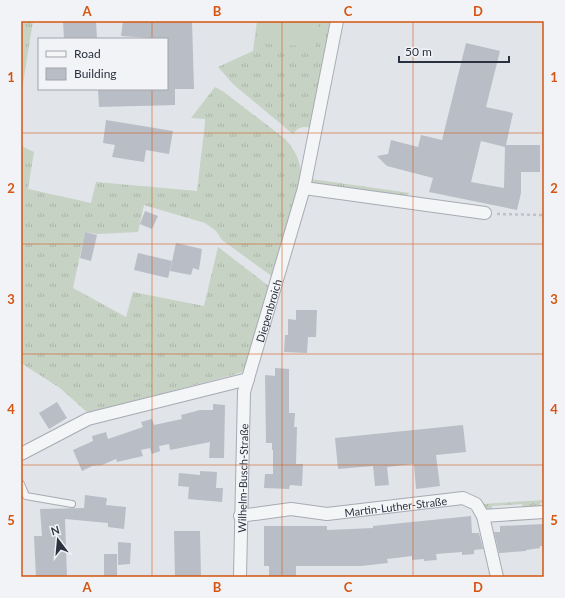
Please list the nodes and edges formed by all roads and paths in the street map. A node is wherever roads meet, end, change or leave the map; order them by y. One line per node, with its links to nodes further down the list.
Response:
1 (337, 21): 2 (street, Diepenbroich)
2 (304, 188): 3 (street); 5 (street, Diepenbroich)
3 (485, 213): 4 (path)
4 (544, 215)
5 (248, 379): 6 (street); 10 (street, Wilhelm-Busch-Straße)
6 (21, 454)
7 (21, 484): 8 (lane)
8 (72, 504)
9 (544, 512): 11 (street)
10 (240, 516): 11 (street, Martin-Luther-Straße); 12 (street, Wilhelm-Busch-Straße)
11 (483, 516): 13 (street)
12 (240, 577)
13 (497, 577)

